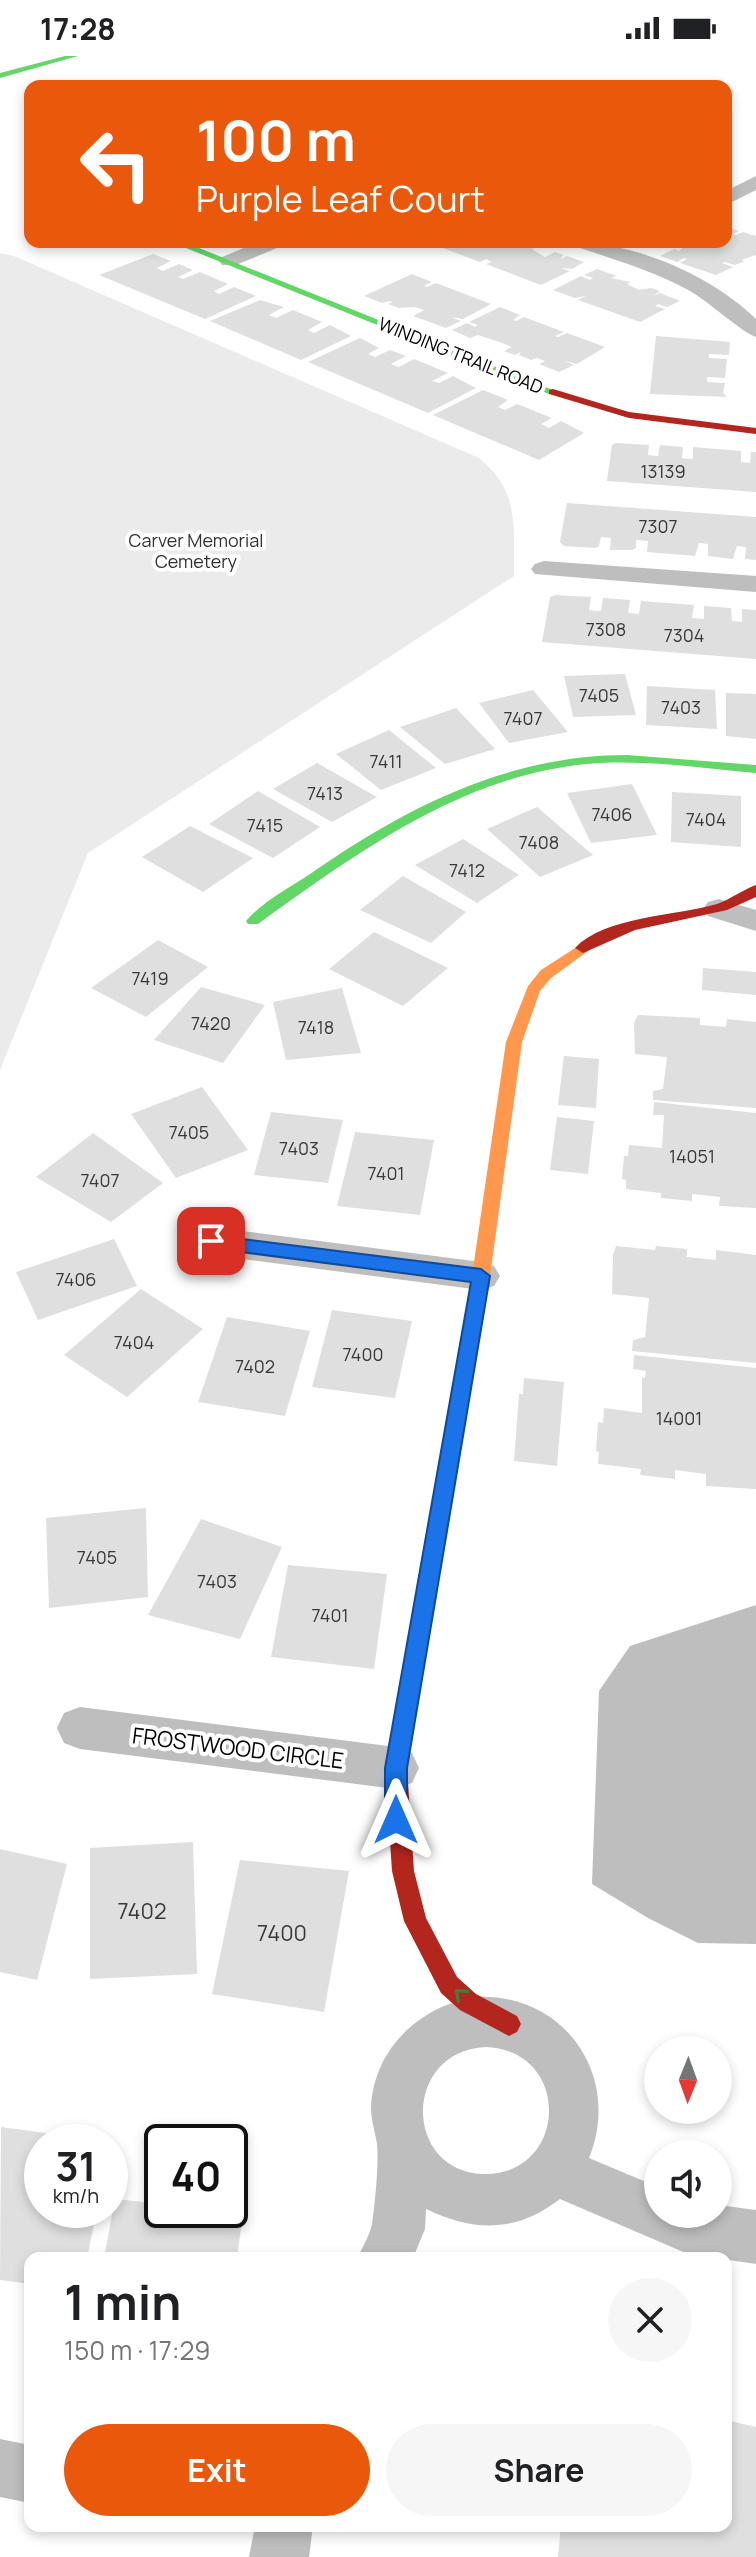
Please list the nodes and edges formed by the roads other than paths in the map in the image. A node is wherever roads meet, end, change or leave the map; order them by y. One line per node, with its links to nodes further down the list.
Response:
1 (13, 56): 3 (street)
2 (74, 56): 4 (street)
3 (0, 60)
4 (0, 76)
5 (756, 182): 6 (street)
6 (732, 203)
7 (193, 248): 12 (street, WINDING TRAIL ROAD)
8 (260, 248): 12 (street)
9 (597, 248): 11 (street)
10 (621, 248): 11 (street)
11 (611, 253): 13 (street)
12 (229, 261): 14 (street, WINDING TRAIL ROAD)
13 (756, 331)
14 (756, 431)
15 (544, 569): 16 (street)
16 (756, 584)
17 (756, 769): 20 (street)
18 (756, 890): 19 (street)
19 (719, 909): 21 (street); 23 (street)
20 (253, 921)
21 (756, 921)
22 (211, 1241): 23 (street)
23 (481, 1276): 25 (street)
24 (80, 1728): 25 (street, FROSTWOOD CIRCLE)
25 (396, 1768): 26 (street)
26 (426, 1949): 27 (street, one-way to 26); 28 (street)
27 (509, 2024): 28 (street); 30 (street)
28 (407, 2067): 29 (street)
29 (403, 2139): 31 (street); 35 (street)
30 (556, 2169): 31 (street); 32 (street)
31 (484, 2203): 35 (street)
32 (644, 2209)
33 (695, 2228): 34 (street)
34 (756, 2237)
35 (391, 2244)
36 (0, 2468): 37 (street)
37 (24, 2473)
38 (283, 2532): 39 (street)
39 (279, 2557)

